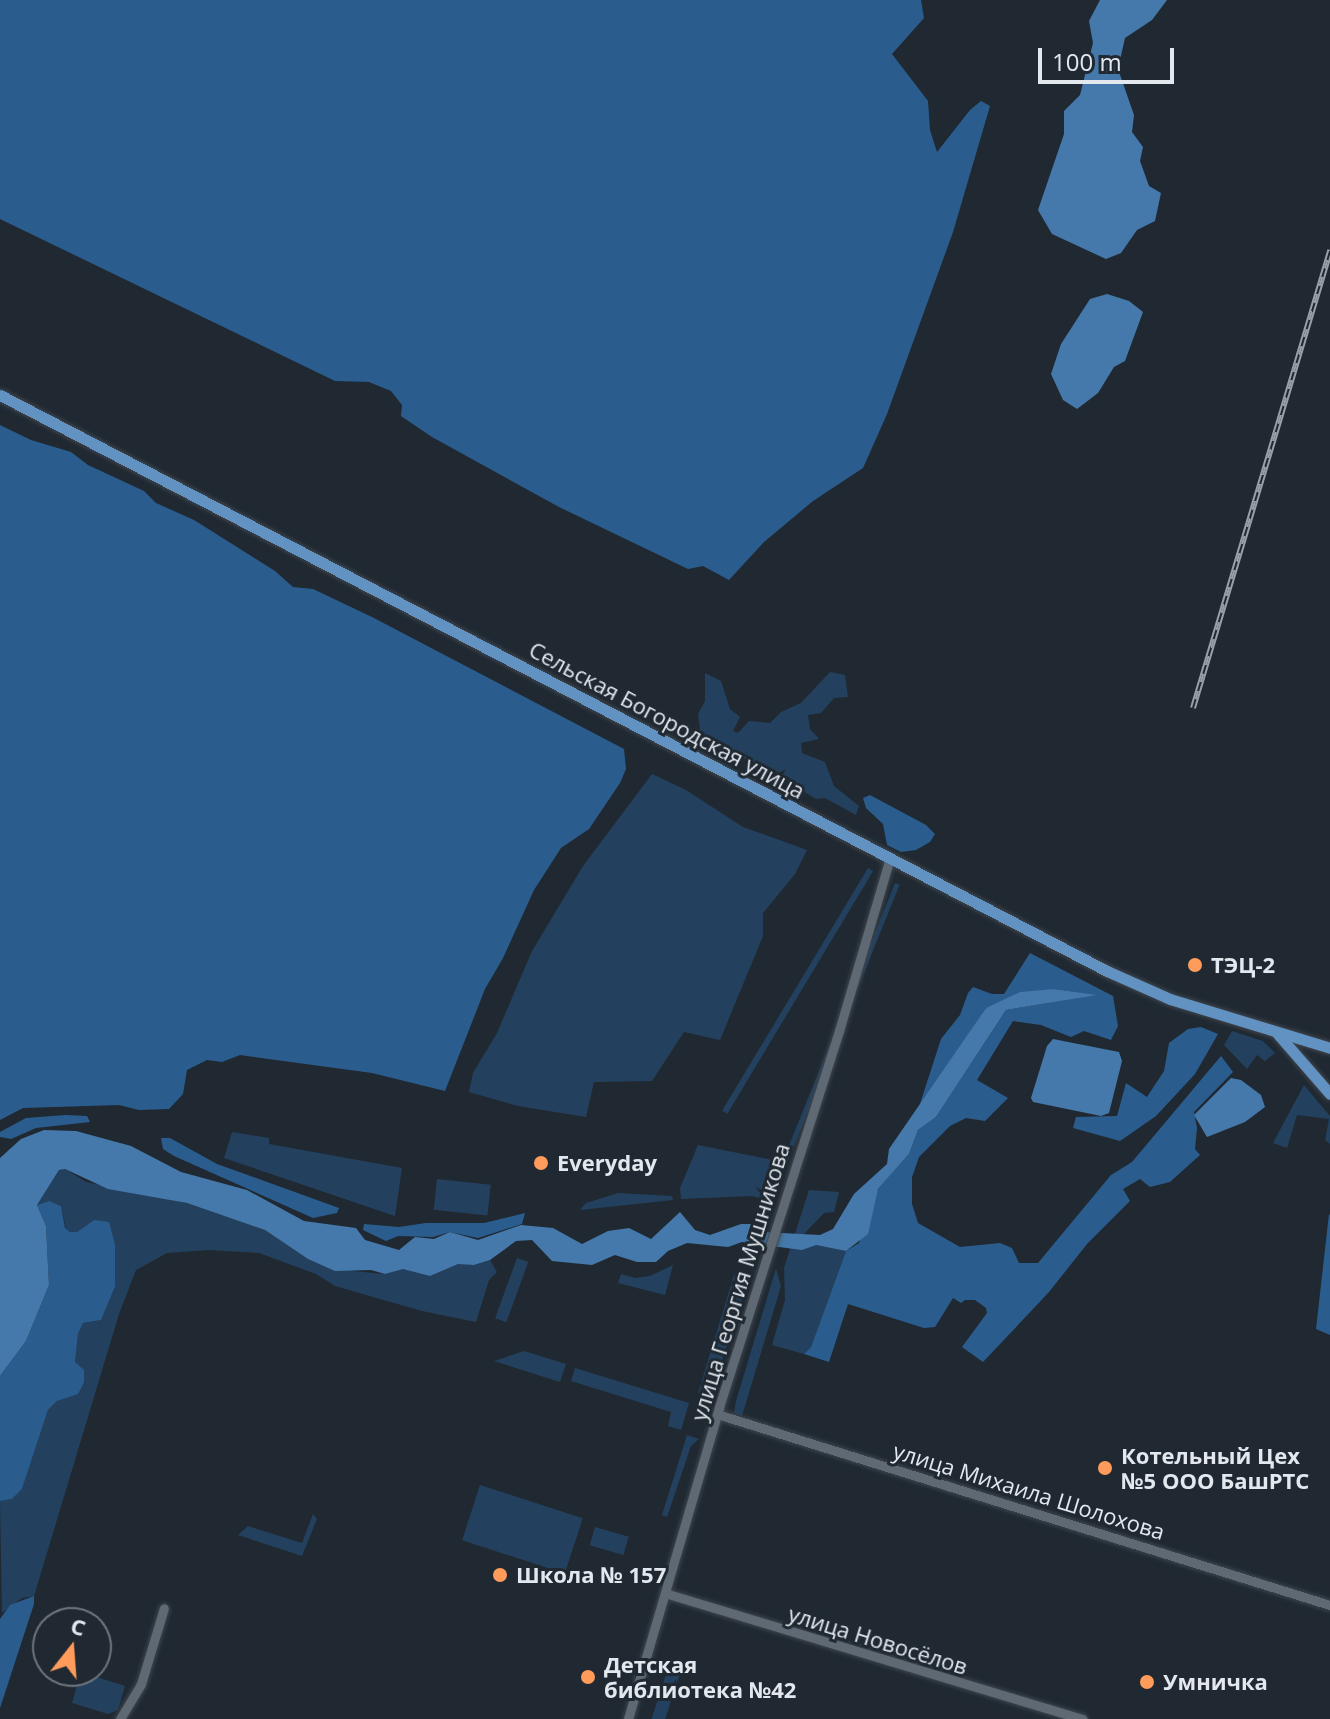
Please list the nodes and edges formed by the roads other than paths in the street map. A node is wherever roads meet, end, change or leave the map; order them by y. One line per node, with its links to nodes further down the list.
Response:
1 (0, 395): 2 (main road, Сельская Богородская улица)
2 (890, 858): 3 (main road, Сельская Богородская улица); 6 (street, улица Георгия Мушникова)
3 (1275, 1032): 4 (main road, Сельская Богородская улица); 5 (main road)
4 (1330, 1048)
5 (1330, 1094)
6 (717, 1414): 7 (street, улица Георгия Мушникова); 8 (street, улица Михаила Шолохова)
7 (665, 1593): 11 (street, улица Георгия Мушникова); 12 (street, улица Новосёлов)
8 (1330, 1605)
9 (164, 1608): 10 (street)
10 (120, 1719)
11 (628, 1719)
12 (1082, 1719)

